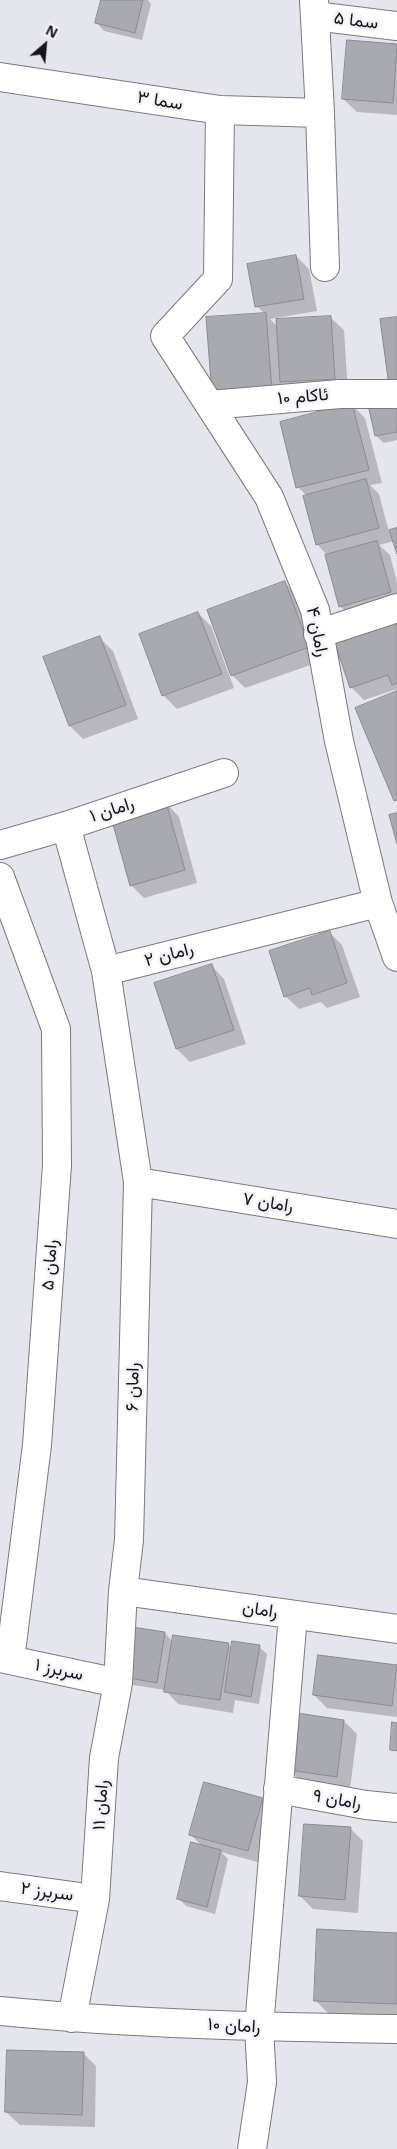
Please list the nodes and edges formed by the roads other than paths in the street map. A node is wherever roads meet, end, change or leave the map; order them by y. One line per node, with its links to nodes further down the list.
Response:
1 (315, 8): 2 (street, سما ۵); 5 (street)
2 (397, 26)
3 (0, 77): 4 (street, سما ۳)
4 (220, 110): 5 (street, سما ۳); 8 (street, رامان ۴)
5 (320, 113): 6 (street)
6 (325, 267)
7 (397, 394): 8 (street, ئاکام ۱۰)
8 (210, 405): 10 (street, رامان ۴)
9 (397, 608): 10 (street)
10 (318, 634): 15 (street, رامان ۴)
11 (224, 773): 12 (street, رامان ۱)
12 (66, 826): 13 (street, رامان ۱); 17 (street)
13 (0, 845)
14 (0, 878): 23 (street, رامان ۵)
15 (378, 903): 16 (street, رامان ۴); 17 (street, رامان ۲)
16 (397, 957)
17 (106, 971): 18 (street, رامان ۶)
18 (138, 1182): 19 (street, رامان ۷); 20 (street, رامان ۶)
19 (397, 1224)
20 (123, 1591): 21 (street, رامان); 24 (street, رامان ۱۱)
21 (292, 1615): 22 (street, رامان); 25 (street)
22 (397, 1629)
23 (5, 1659): 24 (street, سربرز ۱)
24 (118, 1682): 28 (street, رامان ۱۱)
25 (278, 1789): 26 (street, رامان ۹); 31 (street)
26 (397, 1808)
27 (0, 1886): 28 (street, سربرز ۲)
28 (94, 1899): 30 (street, رامان ۱۱)
29 (0, 2011): 30 (street, رامان ۱۰)
30 (72, 2018): 31 (street, رامان ۱۰)
31 (259, 2028): 32 (street, رامان ۱۰); 33 (street)
32 (397, 2029)
33 (252, 2149)

